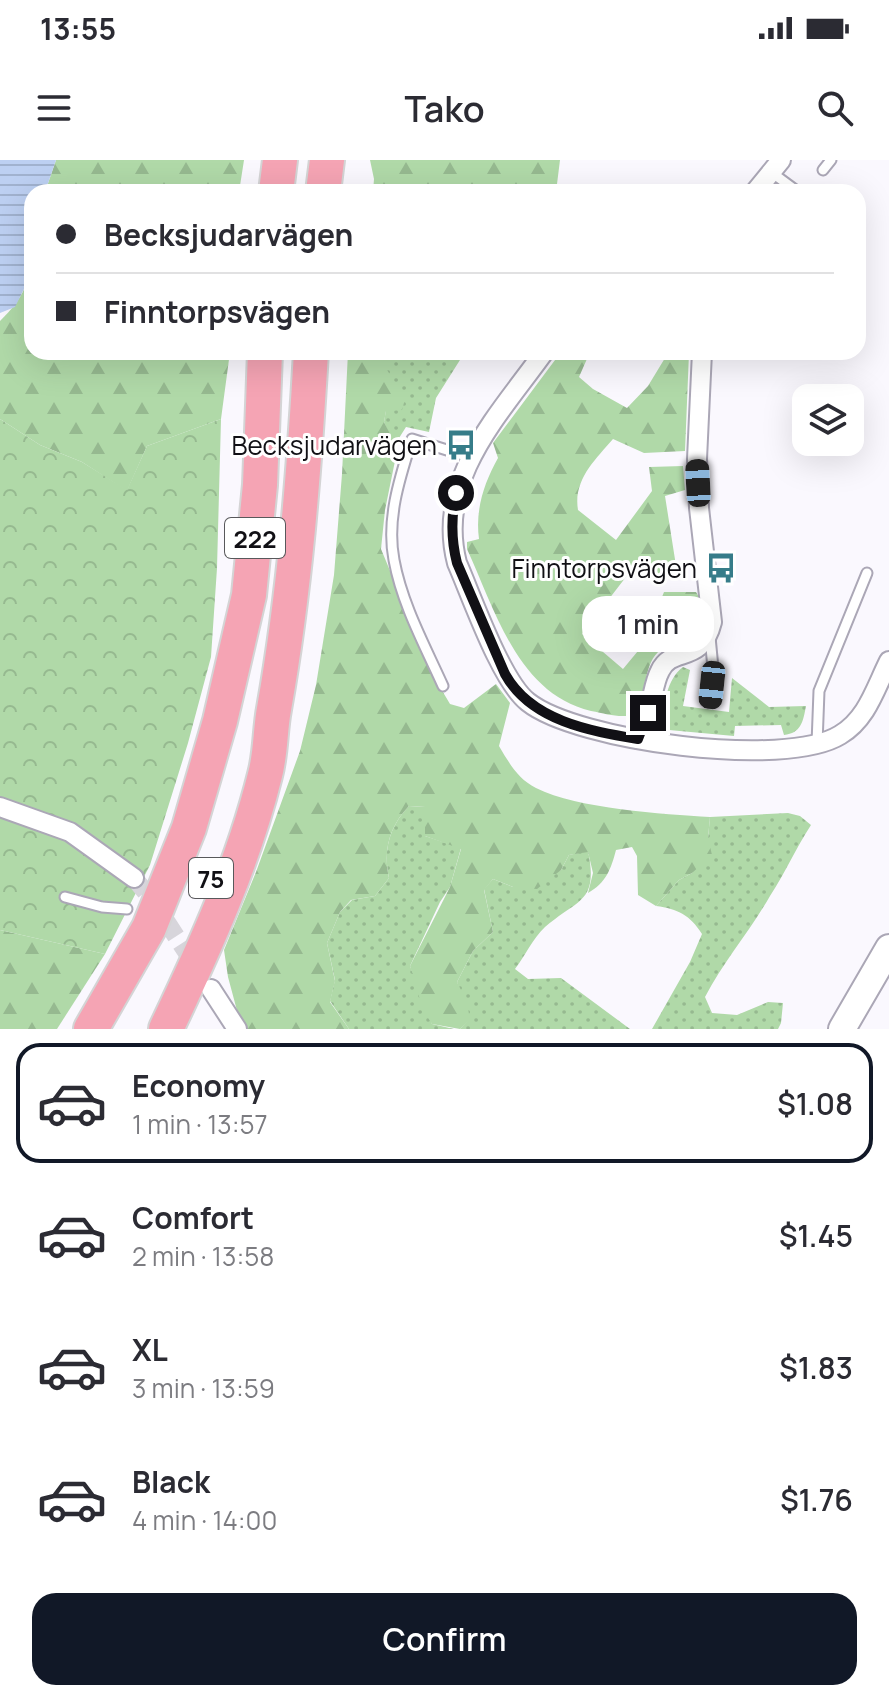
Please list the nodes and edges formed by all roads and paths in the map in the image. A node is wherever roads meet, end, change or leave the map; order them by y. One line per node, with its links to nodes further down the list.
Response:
1 (280, 160): 6 (highway)
2 (327, 160): 7 (highway)
3 (831, 160): 5 (lane)
4 (776, 166): 8 (street); 9 (lane)
5 (823, 170)
6 (277, 184)
7 (324, 184)
8 (761, 184)
9 (791, 184)
10 (265, 360): 29 (highway, 222)
11 (310, 360): 20 (highway, 222)
12 (538, 360): 14 (street)
13 (702, 360): 16 (street)
14 (469, 457): 18 (lane); 21 (street)
15 (867, 573): 22 (lane)
16 (709, 633): 19 (lane); 21 (street)
17 (889, 661): 22 (street)
18 (443, 686)
19 (710, 701)
20 (272, 721): 30 (highway, 75); 31 (highway, 222)
21 (638, 739): 22 (street)
22 (817, 744)
23 (0, 807): 24 (street)
24 (134, 878)
25 (65, 897): 26 (lane)
26 (127, 909)
27 (889, 948): 33 (main road)
28 (211, 989): 32 (street)
29 (91, 1029)
30 (140, 1029)
31 (166, 1029)
32 (237, 1029)
33 (842, 1029)

